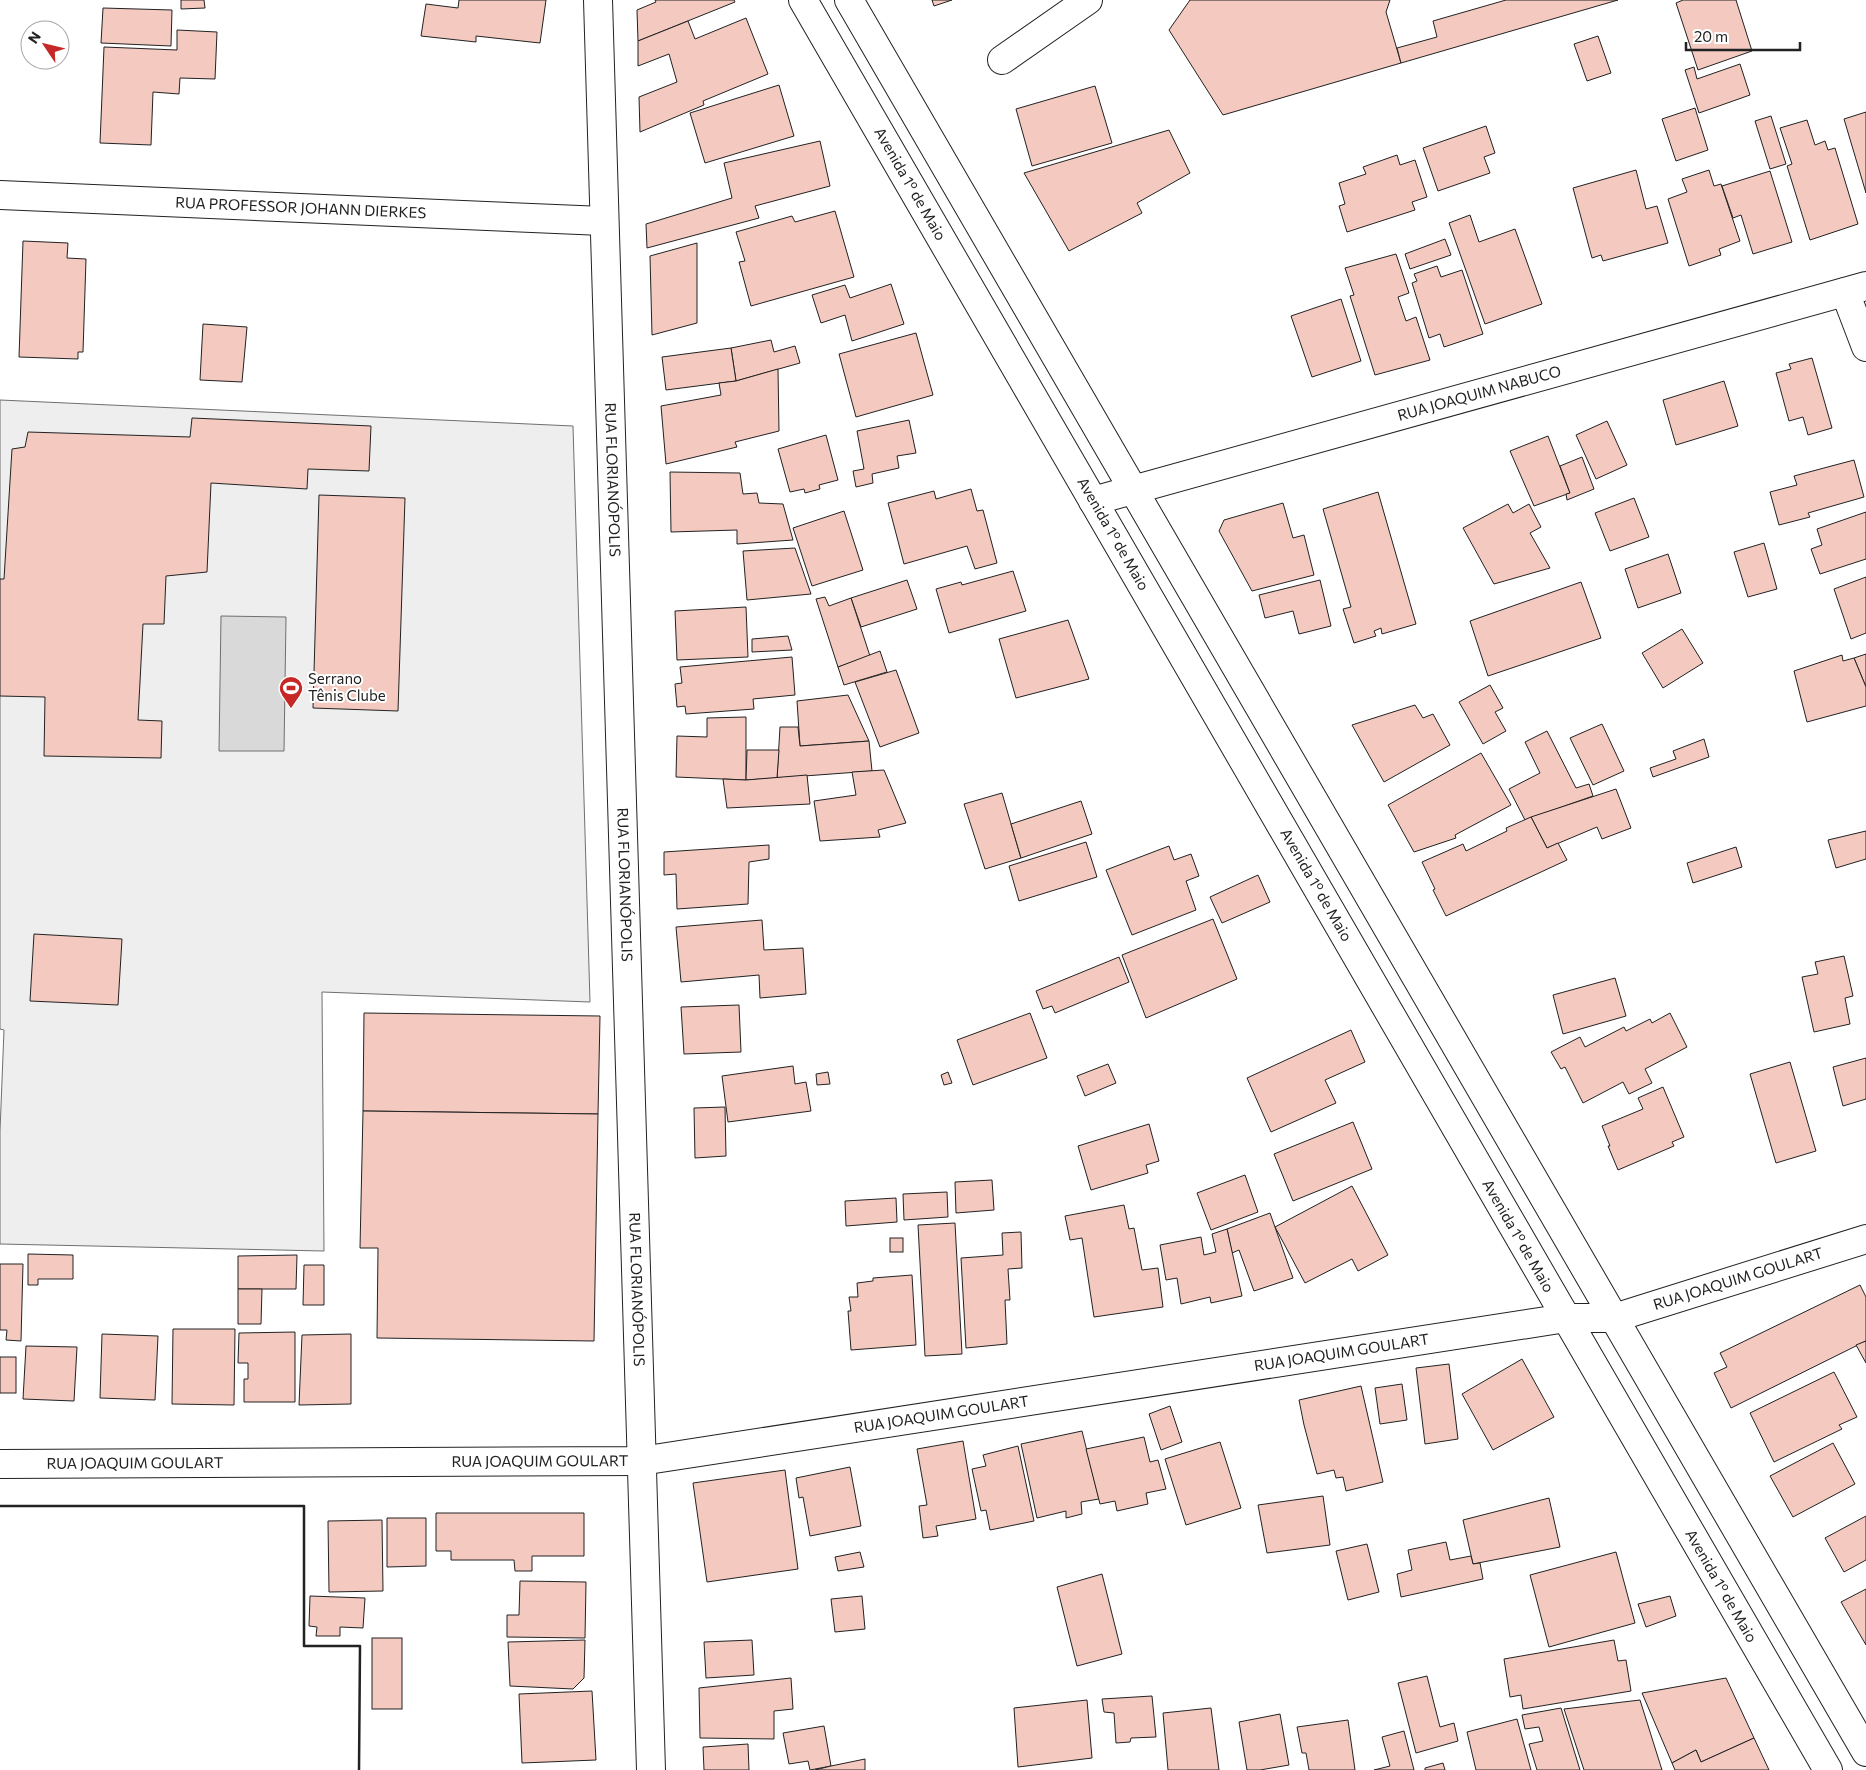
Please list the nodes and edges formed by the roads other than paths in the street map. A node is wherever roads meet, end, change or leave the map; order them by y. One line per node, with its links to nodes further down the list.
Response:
1 (598, 0): 7 (street, RUA FLORIANÓPOLIS)
2 (803, 0): 11 (street, Avenida 1º de Maio)
3 (849, 0): 10 (street)
4 (1088, 0): 5 (street)
5 (1002, 60)
6 (0, 195): 7 (street, RUA PROFESSOR JOHANN DIERKES)
7 (603, 222): 15 (street, RUA FLORIANÓPOLIS)
8 (1856, 289): 9 (street); 10 (street, RUA JOAQUIM NABUCO)
9 (1866, 347)
10 (1133, 489): 11 (street, RUA JOAQUIM NABUCO); 14 (street)
11 (1093, 501): 13 (street, Avenida 1º de Maio)
12 (1866, 1239): 14 (street, RUA JOAQUIM GOULART)
13 (1566, 1318): 14 (street, RUA JOAQUIM GOULART); 15 (street, RUA JOAQUIM GOULART); 19 (street, Avenida 1º de Maio)
14 (1614, 1318): 17 (street)
15 (641, 1461): 16 (street, RUA JOAQUIM GOULART); 18 (street, RUA FLORIANÓPOLIS)
16 (0, 1464)
17 (1866, 1752)
18 (651, 1770)
19 (1828, 1770)

